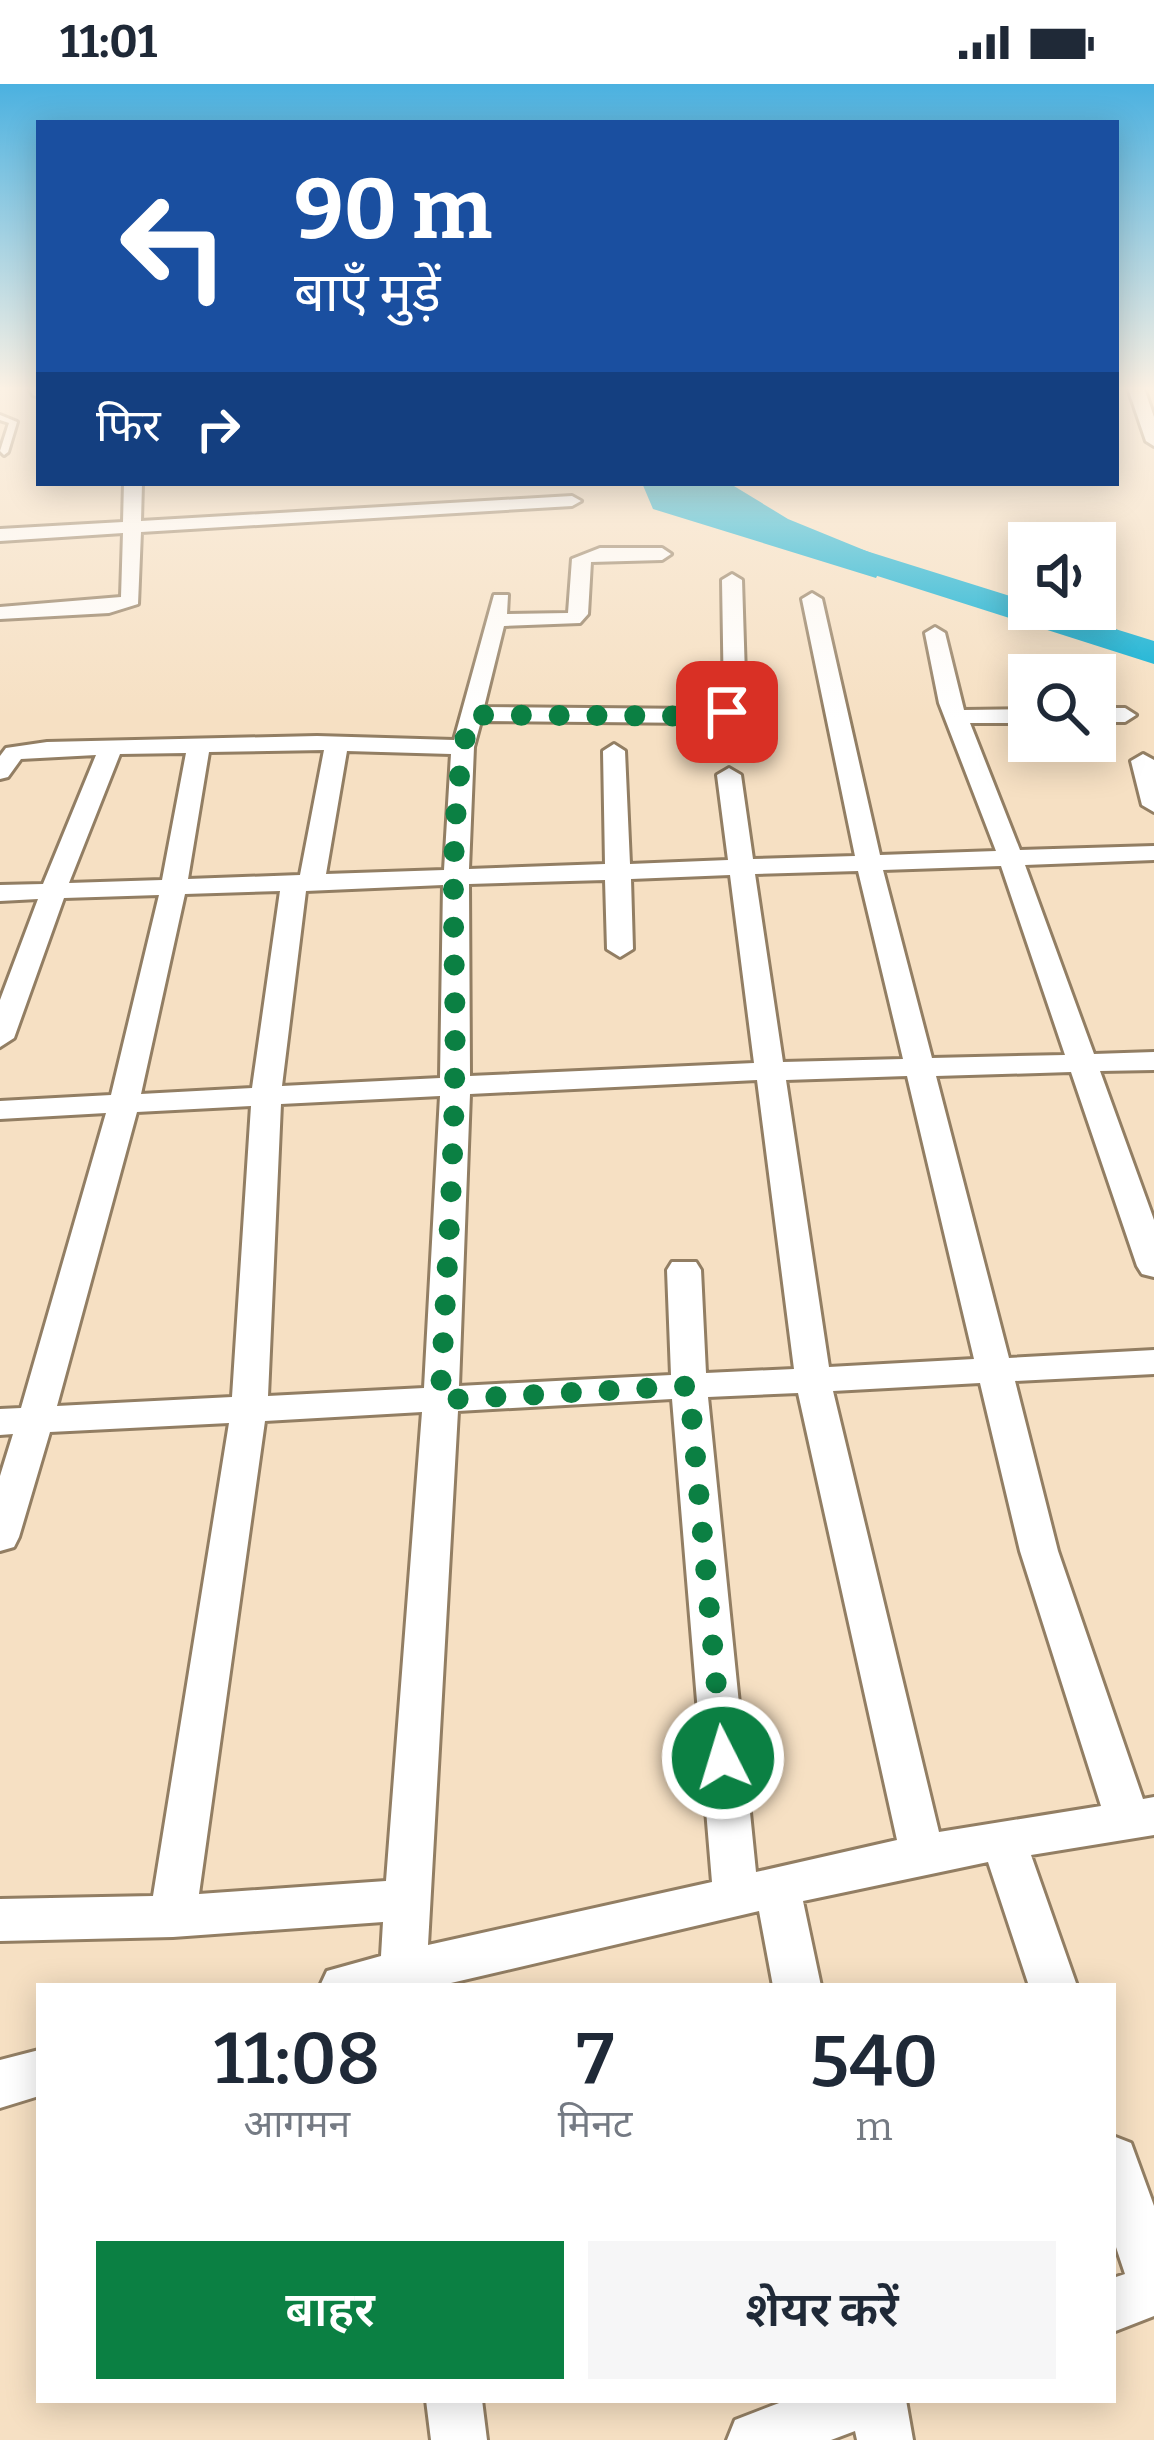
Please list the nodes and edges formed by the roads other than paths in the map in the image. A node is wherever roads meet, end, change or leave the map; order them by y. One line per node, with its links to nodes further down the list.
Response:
1 (133, 498): 3 (street)
2 (572, 501): 3 (street)
3 (133, 528): 4 (street); 8 (street)
4 (0, 535)
5 (662, 554): 14 (street)
6 (732, 580): 14 (street)
7 (812, 599): 25 (street)
8 (0, 613)
9 (935, 633): 13 (street)
10 (1116, 715): 11 (street)
11 (1125, 715)
12 (1008, 716): 13 (street)
13 (957, 717): 24 (street)
14 (467, 731): 15 (street); 28 (street)
15 (337, 744): 17 (street); 29 (street)
16 (111, 748): 17 (street); 20 (street); 31 (street)
17 (198, 748): 30 (street)
18 (614, 751): 27 (street)
19 (1143, 761): 22 (street)
20 (0, 772)
21 (729, 775): 26 (street)
22 (1154, 805)
23 (1154, 853): 24 (street)
24 (1008, 859): 25 (street); 36 (street)
25 (869, 863): 26 (street); 37 (street)
26 (742, 868): 27 (street); 38 (street)
27 (616, 872): 28 (street); 33 (street)
28 (456, 879): 29 (street); 39 (street)
29 (303, 885): 30 (street); 40 (street)
30 (176, 890): 31 (street); 41 (street)
31 (52, 891): 32 (street); 34 (street)
32 (0, 893)
33 (620, 949)
34 (0, 1038)
35 (1154, 1061): 36 (street)
36 (1082, 1064): 37 (street); 43 (street)
37 (919, 1070): 38 (street); 46 (street)
38 (768, 1073): 39 (street); 47 (street)
39 (455, 1087): 40 (street); 49 (street)
40 (266, 1097): 41 (street); 50 (street)
41 (121, 1105): 42 (street); 51 (street)
42 (0, 1110)
43 (1154, 1266)
44 (683, 1270): 48 (street)
45 (1154, 1362): 46 (street)
46 (994, 1371): 47 (street); 53 (street)
47 (813, 1382): 48 (street); 55 (street)
48 (689, 1386): 49 (street); 56 (street)
49 (440, 1400): 50 (street); 57 (street)
50 (249, 1409): 51 (street); 58 (street)
51 (18, 1421): 52 (street)
52 (0, 1537)
53 (1141, 1818): 54 (street)
54 (1004, 1843): 55 (street); 63 (street)
55 (922, 1854): 56 (street)
56 (757, 1893): 60 (street); 62 (street)
57 (404, 1900): 58 (street); 60 (street)
58 (173, 1916): 59 (street)
59 (0, 1920)
60 (401, 1978): 61 (street)
61 (365, 1983)
62 (796, 1983)
63 (1052, 1983)
64 (36, 2074): 65 (street)
65 (0, 2084)
66 (1116, 2171): 67 (street)
67 (1154, 2285): 68 (street)
68 (1116, 2304)
69 (454, 2403): 72 (street)
70 (856, 2403): 73 (street)
71 (879, 2403): 74 (street)
72 (459, 2440)
73 (755, 2440)
74 (885, 2440)

